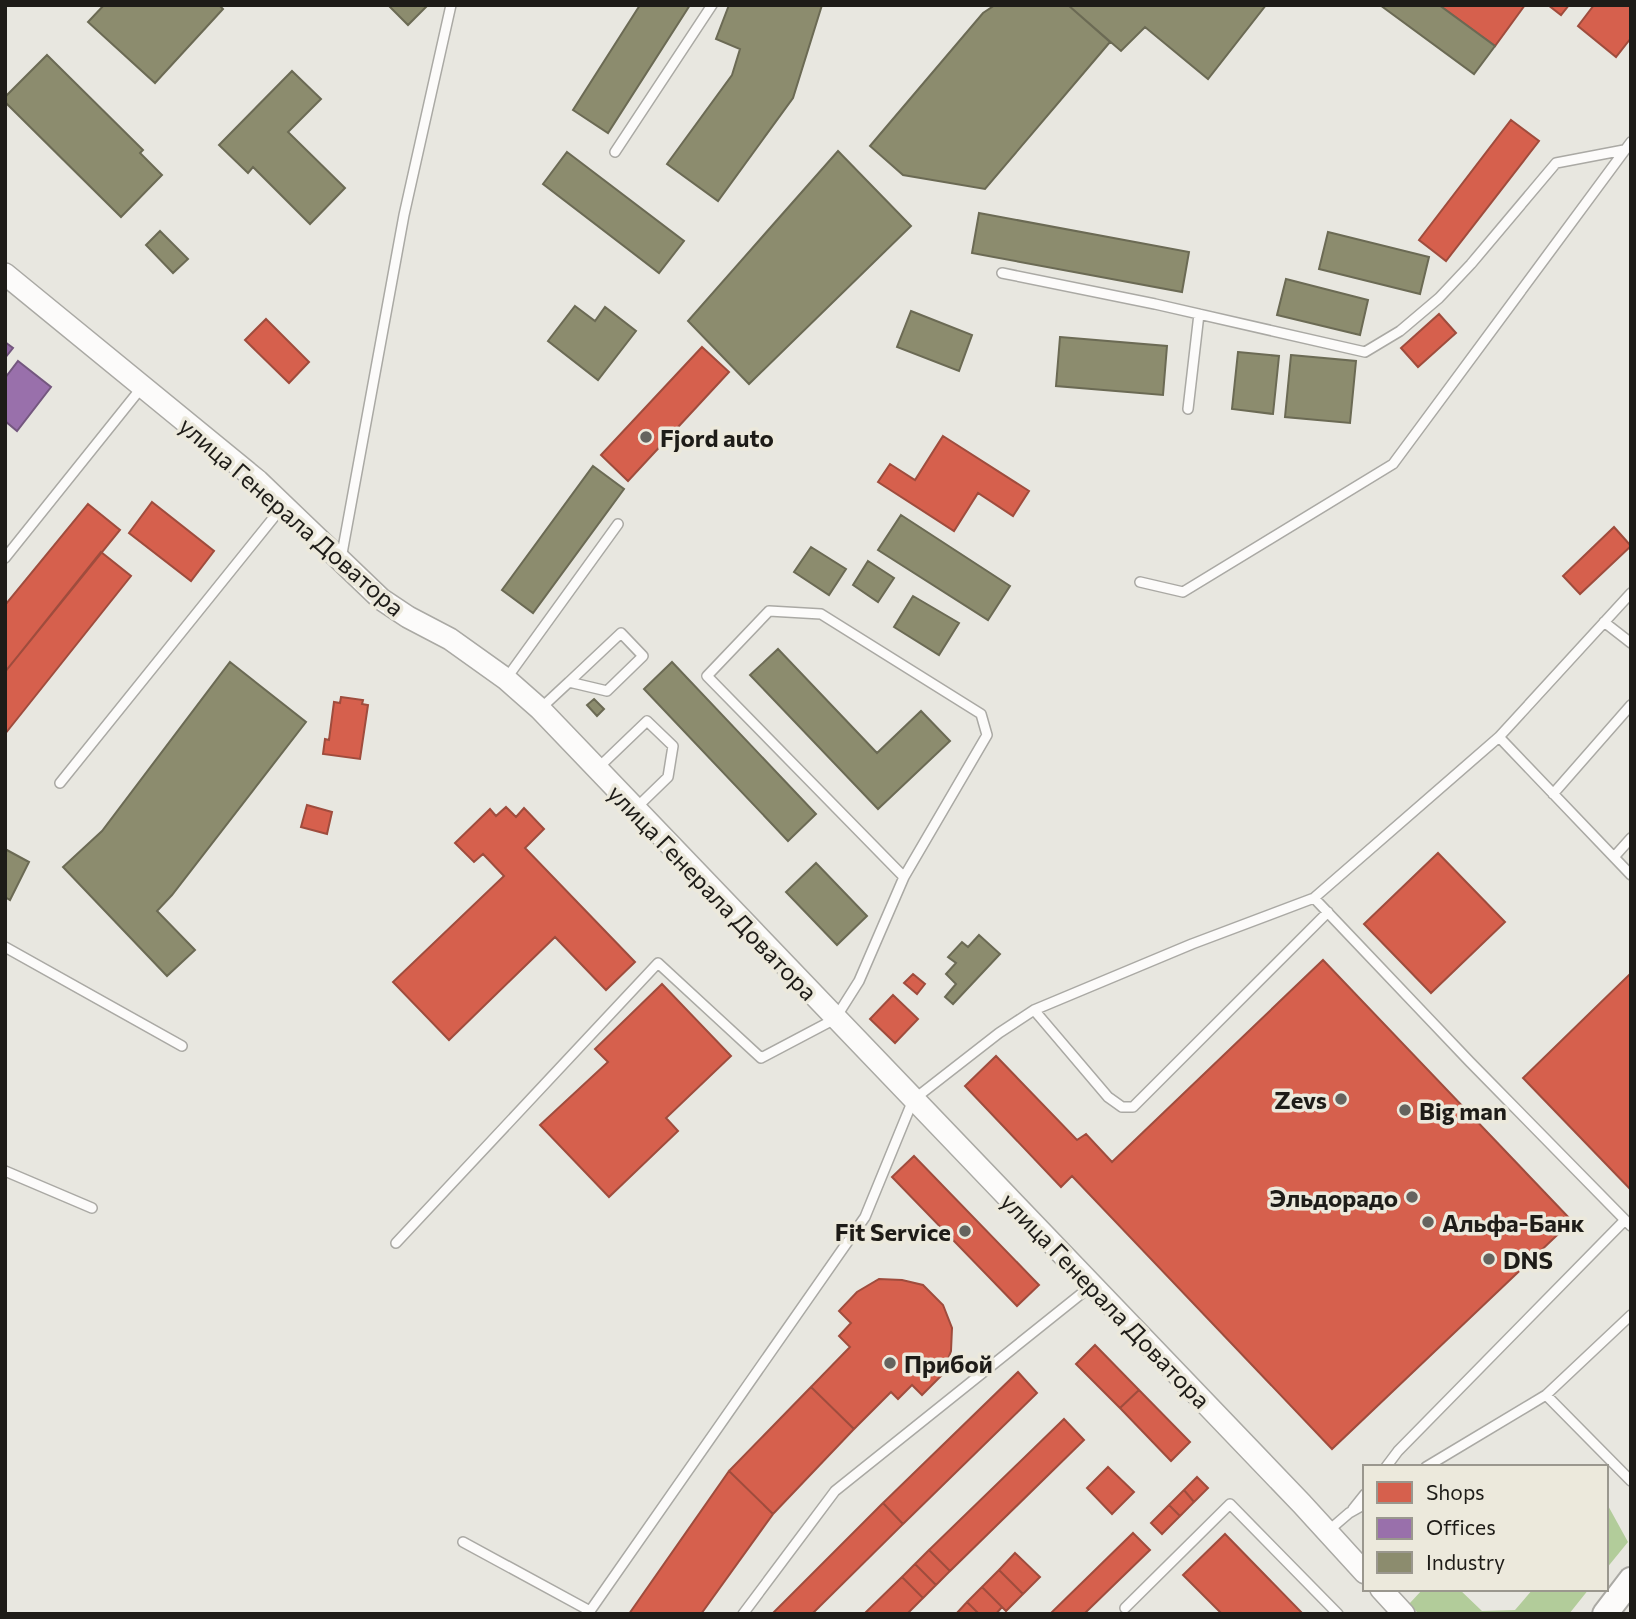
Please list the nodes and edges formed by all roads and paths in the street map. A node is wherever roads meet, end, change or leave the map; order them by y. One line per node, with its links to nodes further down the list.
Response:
1 (451, 5): 14 (lane)
2 (712, 5): 5 (lane)
3 (1631, 142): 4 (lane)
4 (1624, 150): 8 (lane); 15 (lane)
5 (615, 152)
6 (5, 274): 9 (street, улица Генерала Доватора)
7 (1002, 274): 8 (lane)
8 (1199, 314): 10 (lane)
9 (142, 387): 11 (street, улица Генерала Доватора); 13 (lane)
10 (1188, 409)
11 (283, 506): 14 (street, улица Генерала Доватора); 25 (lane)
12 (618, 524): 19 (lane)
13 (5, 558)
14 (341, 561): 19 (street, улица Генерала Доватора)
15 (1140, 583)
16 (1631, 593): 17 (lane)
17 (1604, 622): 18 (lane); 23 (lane)
18 (1631, 643)
19 (506, 679): 22 (street, улица Генерала Доватора)
20 (569, 682): 20 (lane); 22 (lane)
21 (1631, 705): 26 (lane)
22 (540, 709): 24 (street, улица Генерала Доватора)
23 (1499, 737): 26 (lane); 32 (lane)
24 (597, 770): 27 (street, улица Генерала Доватора); 27 (lane)
25 (60, 783)
26 (1553, 793): 29 (lane)
27 (634, 810): 36 (street, улица Генерала Доватора)
28 (1631, 838): 29 (lane)
29 (1614, 857): 30 (lane)
30 (1631, 875)
31 (904, 877): 31 (lane); 36 (lane)
32 (1314, 898): 33 (lane); 35 (lane)
33 (1328, 912): 35 (lane); 41 (lane)
34 (5, 947): 37 (lane)
35 (1034, 1010): 38 (lane)
36 (835, 1019): 38 (street, улица Генерала Доватора); 42 (lane)
37 (182, 1046)
38 (913, 1100): 43 (street, улица Генерала Доватора); 53 (lane)
39 (5, 1171): 40 (lane)
40 (92, 1208)
41 (1628, 1223): 46 (lane)
42 (396, 1243)
43 (1091, 1286): 52 (street, улица Генерала Доватора); 58 (lane)
44 (1631, 1315): 45 (lane)
45 (1546, 1395): 47 (lane); 48 (lane)
46 (1388, 1465)
47 (1429, 1465)
48 (1631, 1481)
49 (1363, 1496): 51 (lane)
50 (1363, 1505): 51 (lane)
51 (1349, 1513): 52 (lane)
52 (1327, 1533): 54 (street, улица Генерала Доватора)
53 (463, 1542)
54 (1363, 1571)
55 (1631, 1580): 61 (main road)
56 (1383, 1591): 60 (street)
57 (1125, 1608): 59 (lane)
58 (743, 1614)
59 (1338, 1614)
60 (1404, 1614)
61 (1605, 1614)

